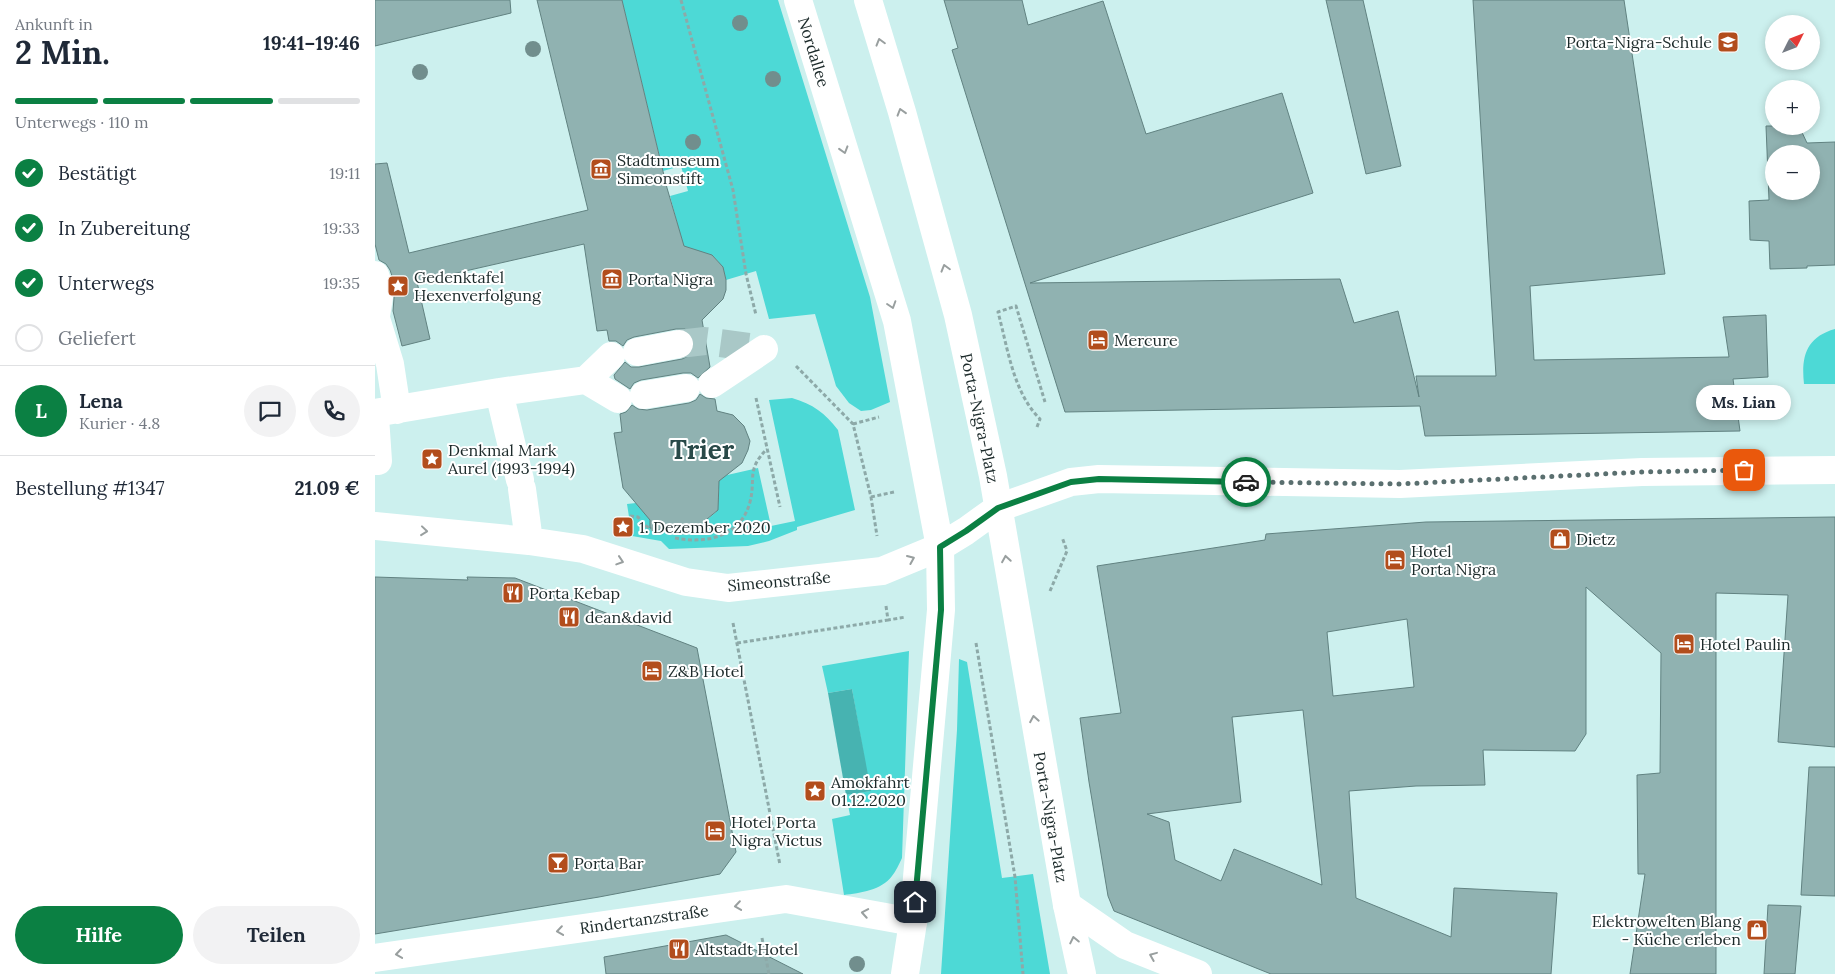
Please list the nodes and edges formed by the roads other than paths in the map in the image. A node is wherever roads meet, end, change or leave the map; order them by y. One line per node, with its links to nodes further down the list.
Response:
1 (798, 0): 15 (street, Nordallee, one-way to 15)
2 (868, 0): 12 (street, Porta-Nigra-Platz, one-way to 2)
3 (375, 275): 4 (street)
4 (376, 316): 9 (street)
5 (679, 344): 7 (street)
6 (764, 349): 7 (street)
7 (586, 380): 8 (street)
8 (499, 392): 9 (street); 14 (street)
9 (382, 413): 10 (street)
10 (375, 461)
11 (1835, 470): 12 (street, Simeonstraße)
12 (998, 508): 15 (street, Simeonstraße); 16 (street, Porta-Nigra-Platz, one-way to 12)
13 (375, 526): 14 (street, Simeonstraße, one-way to 14)
14 (529, 541): 15 (street, Simeonstraße, one-way to 15)
15 (940, 547): 17 (street)
16 (1067, 905): 20 (street, Porta-Nigra-Platz, one-way to 16); 21 (street, one-way to 16)
17 (913, 922): 18 (street, Rindertanzstraße, one-way to 18); 19 (street)
18 (375, 958)
19 (905, 974)
20 (1081, 974)
21 (1198, 974)

